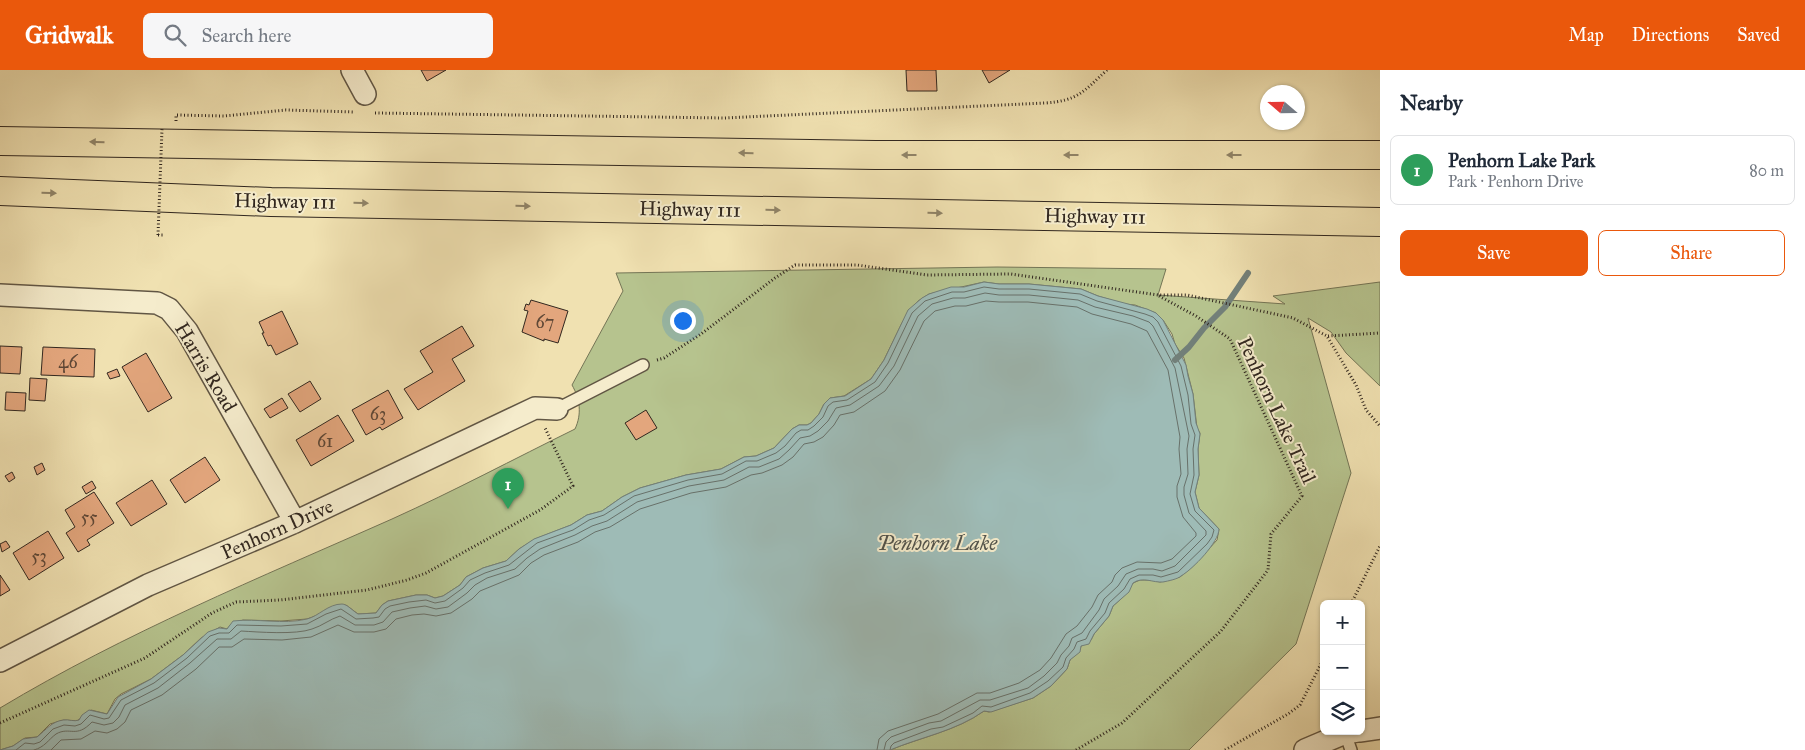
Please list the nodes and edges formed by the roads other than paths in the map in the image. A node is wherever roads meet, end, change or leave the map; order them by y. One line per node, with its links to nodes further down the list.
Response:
1 (352, 70): 2 (street)
2 (367, 106)
3 (0, 141): 5 (highway, one-way to 3)
4 (1380, 146): 5 (highway)
5 (1282, 155): 6 (highway)
6 (1380, 155)
7 (0, 191): 8 (highway, Highway 111, one-way to 8)
8 (1380, 222)
9 (0, 296): 12 (street, Harris Road)
10 (642, 365): 11 (lane)
11 (557, 409): 12 (street, Penhorn Drive)
12 (295, 522): 13 (street, Penhorn Drive)
13 (0, 661)
14 (1380, 728): 15 (street)
15 (1354, 736): 16 (street)
16 (1305, 750)

